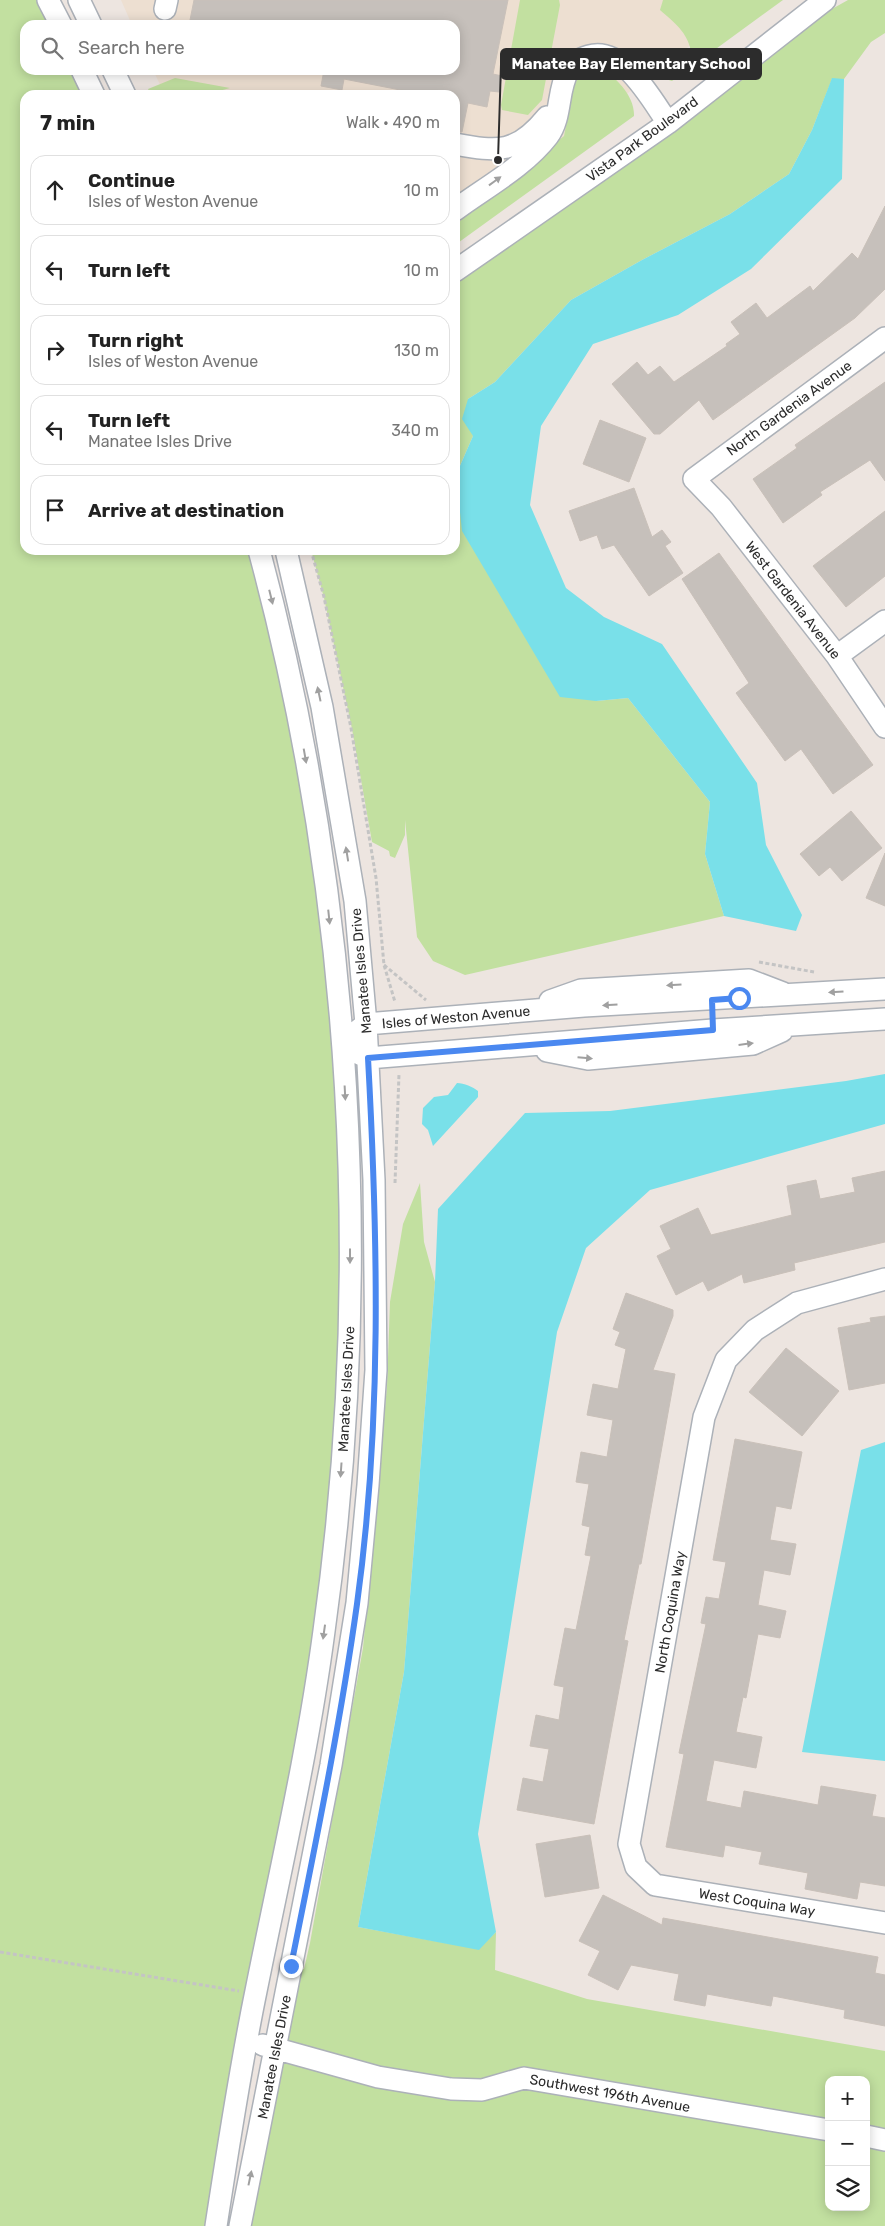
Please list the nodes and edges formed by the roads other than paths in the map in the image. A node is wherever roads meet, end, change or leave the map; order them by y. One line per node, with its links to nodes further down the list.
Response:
1 (48, 0): 4 (street)
2 (79, 0): 5 (street)
3 (825, 0): 11 (street, Vista Park Boulevard)
4 (58, 20)
5 (89, 20)
6 (84, 75): 8 (street)
7 (115, 75): 9 (street)
8 (92, 90)
9 (123, 90)
10 (560, 102): 11 (street); 12 (street); 13 (street, one-way to 10)
11 (668, 122): 14 (street, Vista Park Boulevard)
12 (460, 145)
13 (460, 206)
14 (460, 268)
15 (885, 338): 16 (street, North Gardenia Avenue)
16 (694, 479): 20 (street, West Gardenia Avenue)
17 (259, 555): 31 (street, Manatee Isles Drive, one-way to 31)
18 (287, 555): 27 (street, Manatee Isles Drive, one-way to 18)
19 (885, 621): 20 (street)
20 (837, 656): 21 (street, West Gardenia Avenue)
21 (885, 727)
22 (885, 989): 23 (street, Isles of Weston Avenue, one-way to 23)
23 (711, 991): 24 (street, Isles of Weston Avenue, one-way to 24); 25 (street, one-way to 25); 29 (street)
24 (584, 1006): 25 (street, Isles of Weston Avenue); 30 (street)
25 (520, 1012): 27 (street, Isles of Weston Avenue)
26 (885, 1020): 28 (street)
27 (366, 1024): 31 (street, Isles of Weston Avenue); 33 (street, Manatee Isles Drive)
28 (794, 1025): 29 (street); 32 (street, one-way to 28)
29 (713, 1030): 30 (street)
30 (586, 1041): 32 (street)
31 (342, 1045): 33 (street); 37 (street, Manatee Isles Drive, one-way to 37)
32 (520, 1045): 33 (street)
33 (368, 1058): 38 (street, Manatee Isles Drive)
34 (885, 1279): 35 (street, North Coquina Way)
35 (636, 1867): 36 (street, West Coquina Way)
36 (885, 1923)
37 (246, 2040): 38 (street, Southwest 196th Avenue); 42 (street, Manatee Isles Drive)
38 (275, 2048): 39 (street, Southwest 196th Avenue); 43 (street, Manatee Isles Drive, one-way to 38)
39 (825, 2129)
40 (870, 2137): 41 (street)
41 (885, 2140)
42 (216, 2226)
43 (240, 2226)

